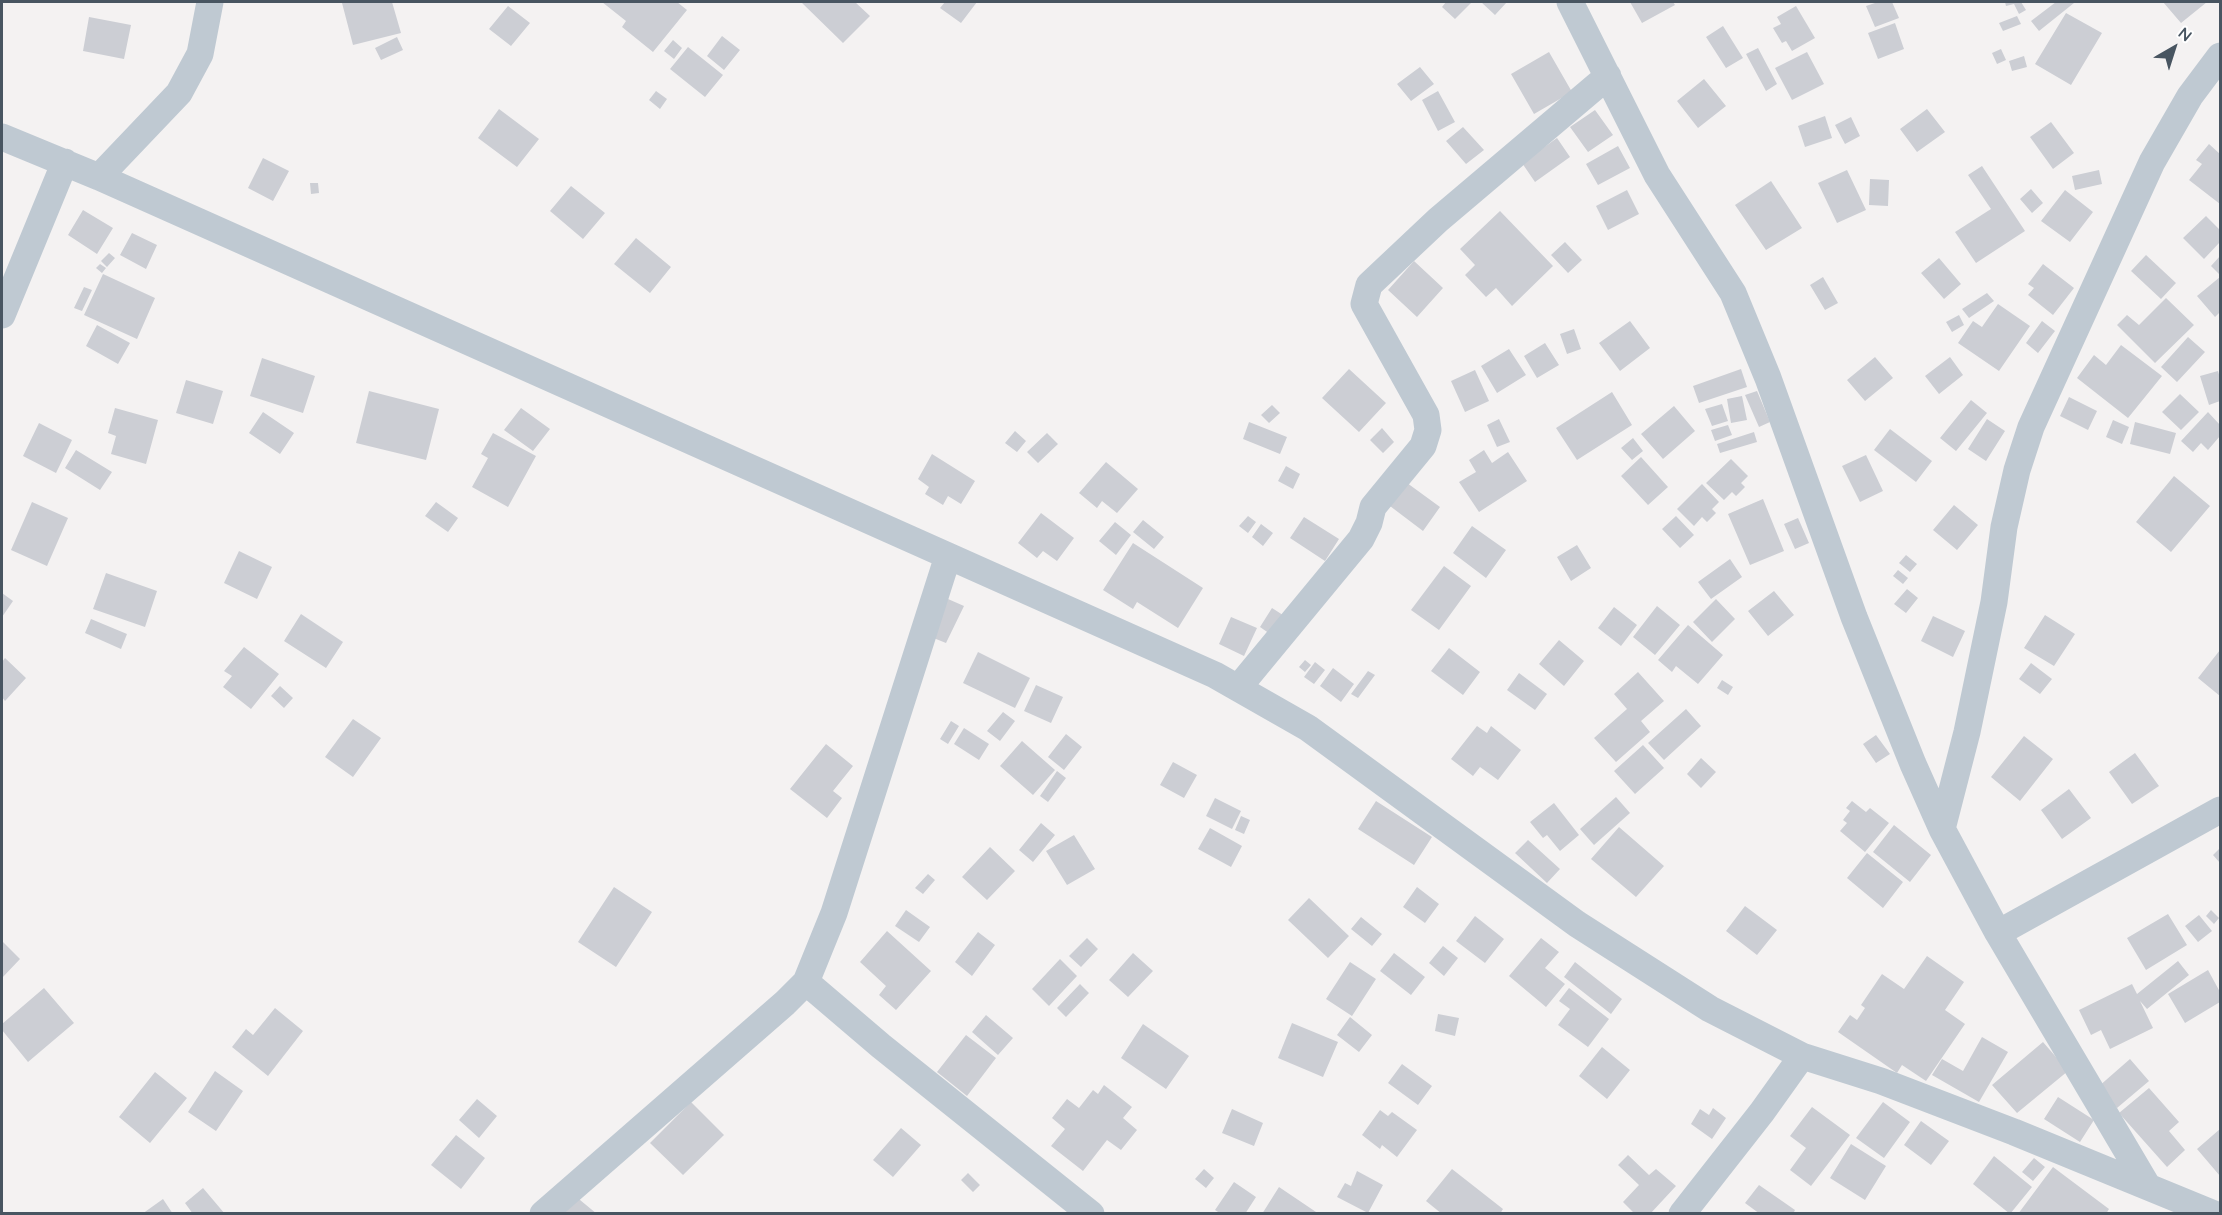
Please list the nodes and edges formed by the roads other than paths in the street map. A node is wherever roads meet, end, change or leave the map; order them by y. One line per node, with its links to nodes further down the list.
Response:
1 (210, 2): 7 (street)
2 (1570, 2): 4 (street)
3 (2220, 56): 12 (street)
4 (1608, 76): 10 (street); 12 (street)
5 (2, 137): 6 (street)
6 (65, 162): 7 (street); 8 (street)
7 (99, 177): 9 (street)
8 (2, 315)
9 (948, 556): 10 (street); 14 (street)
10 (1238, 688): 15 (street)
11 (2220, 810): 13 (street)
12 (1942, 829): 13 (street)
13 (1998, 933): 16 (street)
14 (806, 982): 17 (street); 18 (street)
15 (1802, 1056): 16 (street); 19 (street)
16 (2147, 1185): 20 (street)
17 (543, 1214)
18 (1091, 1214)
19 (1682, 1214)
20 (2214, 1214)

